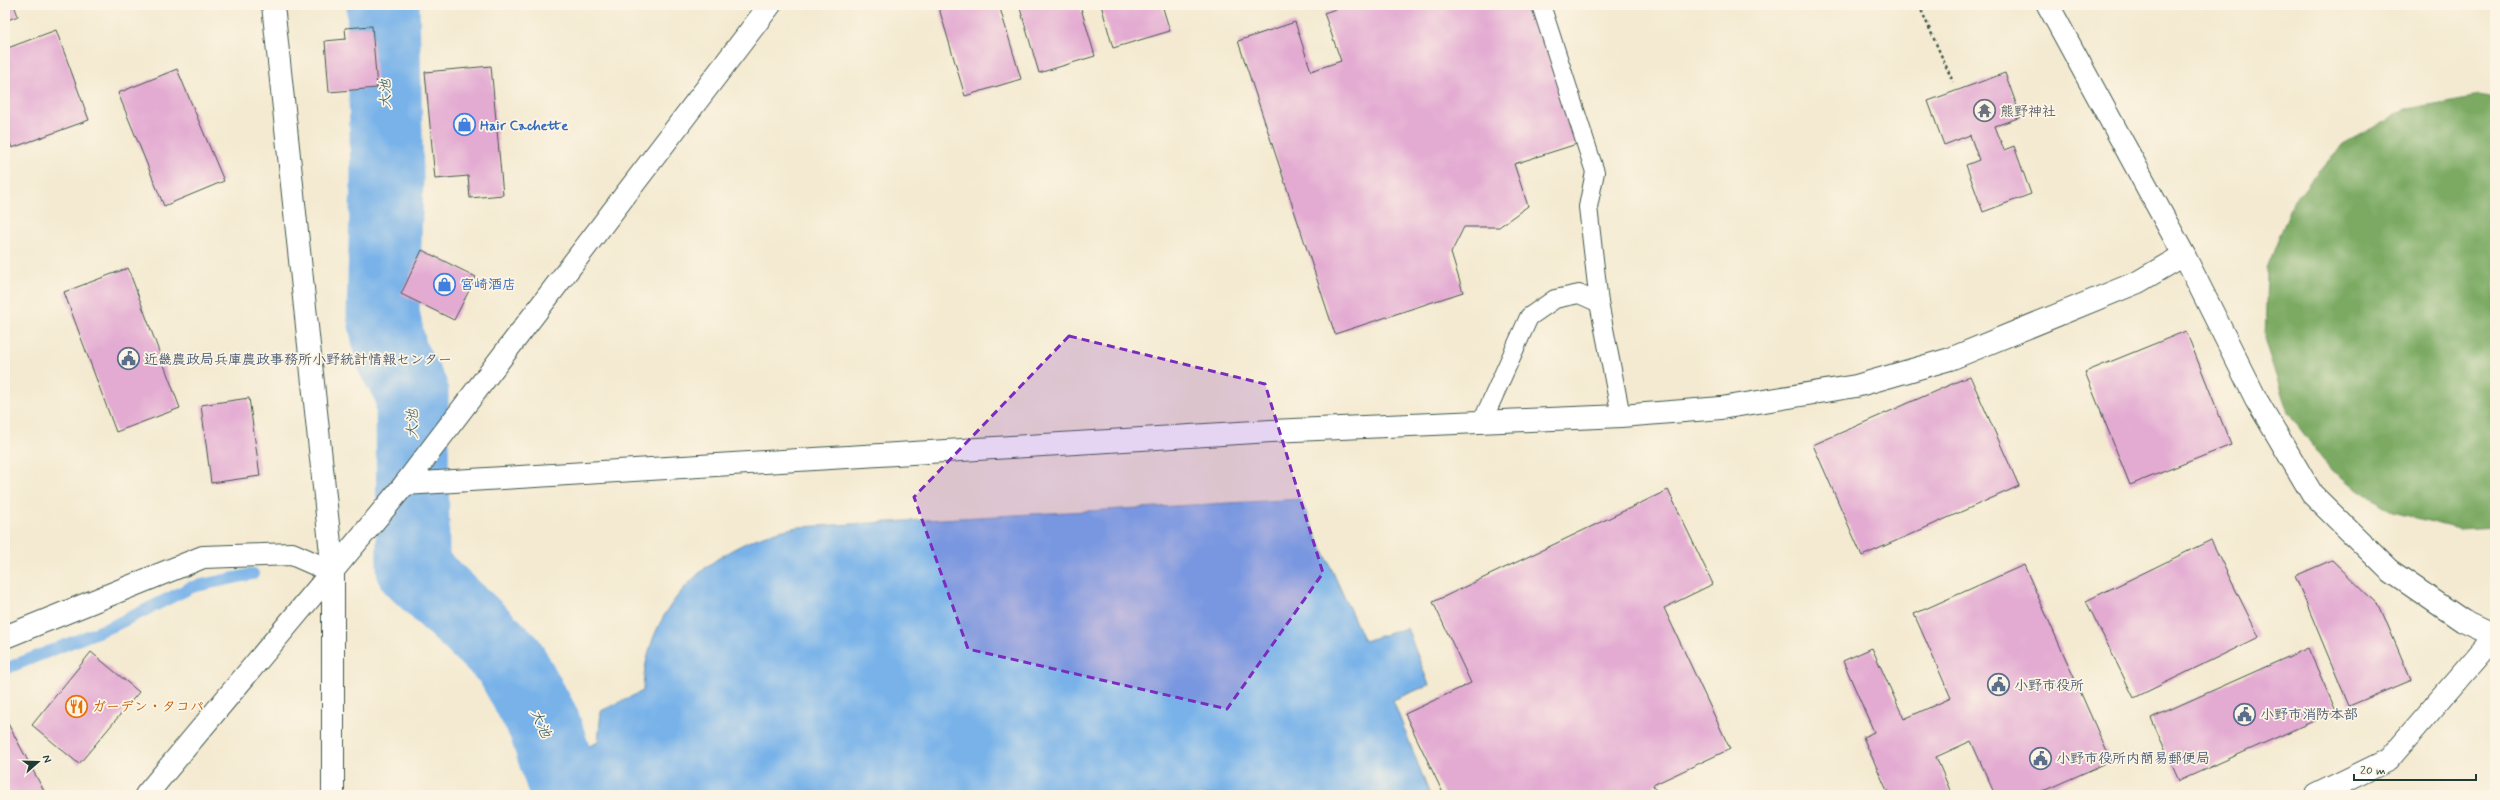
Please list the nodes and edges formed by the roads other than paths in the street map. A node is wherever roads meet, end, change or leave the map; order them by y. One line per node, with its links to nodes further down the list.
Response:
1 (273, 5): 10 (street)
2 (770, 5): 9 (street)
3 (1540, 5): 6 (lane)
4 (2048, 5): 5 (street)
5 (2184, 255): 7 (street); 11 (street)
6 (1600, 303): 7 (lane); 8 (lane)
7 (1621, 416): 8 (street)
8 (1482, 422): 9 (street)
9 (405, 484): 10 (street)
10 (333, 572): 12 (street); 13 (street); 14 (street)
11 (2495, 636): 15 (street)
12 (5, 637)
13 (146, 795)
14 (333, 795)
15 (2316, 795)

